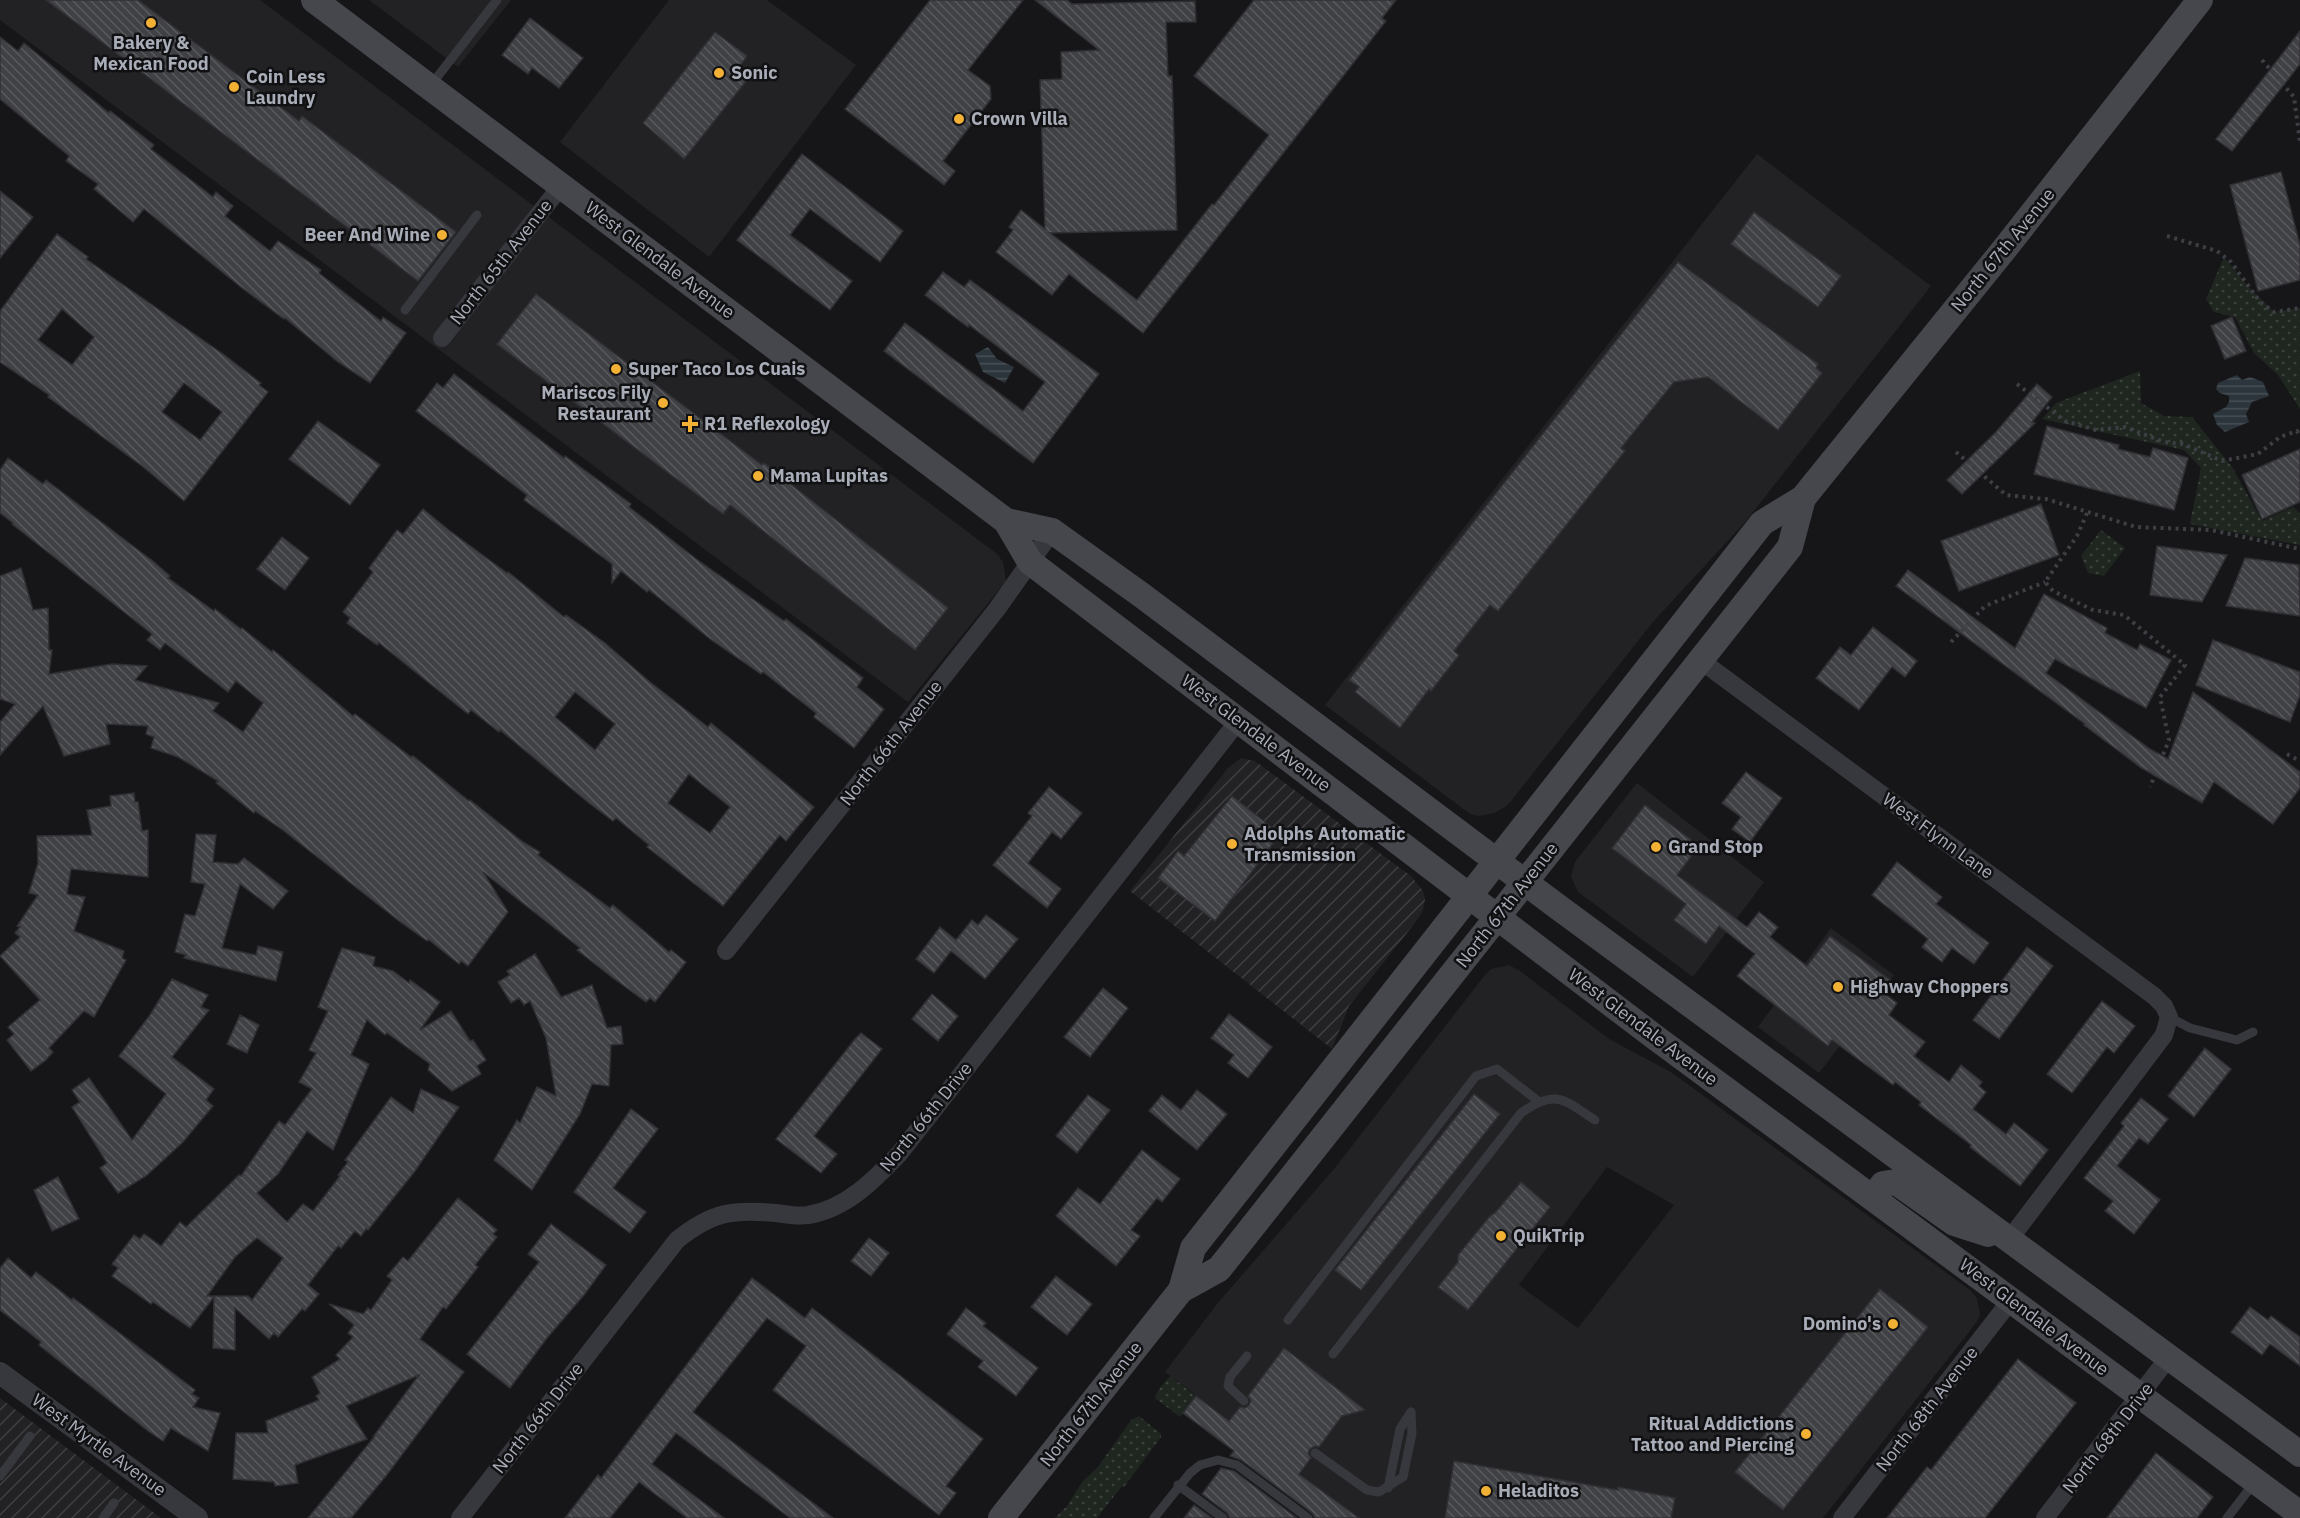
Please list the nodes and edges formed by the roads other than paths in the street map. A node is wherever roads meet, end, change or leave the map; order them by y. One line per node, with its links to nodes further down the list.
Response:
1 (314, 0): 4 (main road, West Glendale Avenue)
2 (497, 0): 4 (lane)
3 (2200, 0): 9 (main road, North 67th Avenue)
4 (430, 87): 5 (main road, West Glendale Avenue)
5 (561, 186): 8 (street, North 65th Avenue); 10 (main road, West Glendale Avenue)
6 (477, 215): 7 (lane)
7 (405, 310)
8 (442, 338)
9 (1803, 498): 13 (main road, North 67th Avenue); 15 (main road, North 67th Avenue)
10 (1005, 521): 11 (main road, West Glendale Avenue); 12 (main road, West Glendale Avenue)
11 (1052, 531): 12 (street, North 66th Avenue); 15 (main road, West Glendale Avenue)
12 (1030, 561): 14 (main road, West Glendale Avenue); 19 (street, North 66th Avenue)
13 (1700, 660): 16 (main road, North 67th Avenue); 20 (street, West Flynn Lane)
14 (1239, 720): 17 (main road, West Glendale Avenue); 46 (street, North 66th Drive)
15 (1496, 861): 16 (main road, West Glendale Avenue); 17 (main road, North 67th Avenue)
16 (1526, 883): 18 (main road, North 67th Avenue); 25 (main road, West Glendale Avenue)
17 (1470, 896): 18 (main road, West Glendale Avenue); 26 (main road, North 67th Avenue)
18 (1498, 918): 24 (main road, West Glendale Avenue); 26 (main road, North 67th Avenue)
19 (726, 951)
20 (2169, 1017): 21 (lane); 25 (street)
21 (2253, 1032)
22 (1538, 1101): 23 (lane); 28 (lane); 29 (lane)
23 (1595, 1120)
24 (1873, 1197): 25 (main road); 27 (main road, West Glendale Avenue)
25 (2009, 1240): 31 (main road, West Glendale Avenue)
26 (1181, 1290): 47 (main road, North 67th Avenue)
27 (2011, 1300): 33 (main road, West Glendale Avenue); 51 (street, North 68th Avenue)
28 (1288, 1320)
29 (1333, 1354)
30 (1247, 1356): 34 (lane)
31 (2169, 1357): 33 (street, North 68th Drive); 38 (main road, West Glendale Avenue)
32 (0, 1373): 45 (street, West Myrtle Avenue)
33 (2140, 1396): 40 (main road, West Glendale Avenue); 52 (street, North 68th Drive)
34 (1244, 1401)
35 (1411, 1412): 37 (lane)
36 (30, 1436): 39 (lane)
37 (1315, 1453)
38 (2300, 1454)
39 (0, 1476)
40 (2256, 1481): 43 (main road, West Glendale Avenue); 53 (lane)
41 (1178, 1485): 48 (lane); 49 (lane); 50 (lane)
42 (114, 1503): 44 (lane)
43 (2300, 1514)
44 (103, 1518)
45 (197, 1518)
46 (460, 1518)
47 (1001, 1518)
48 (1154, 1518)
49 (1222, 1518)
50 (1308, 1518)
51 (1842, 1518)
52 (2046, 1518)
53 (2227, 1518)

